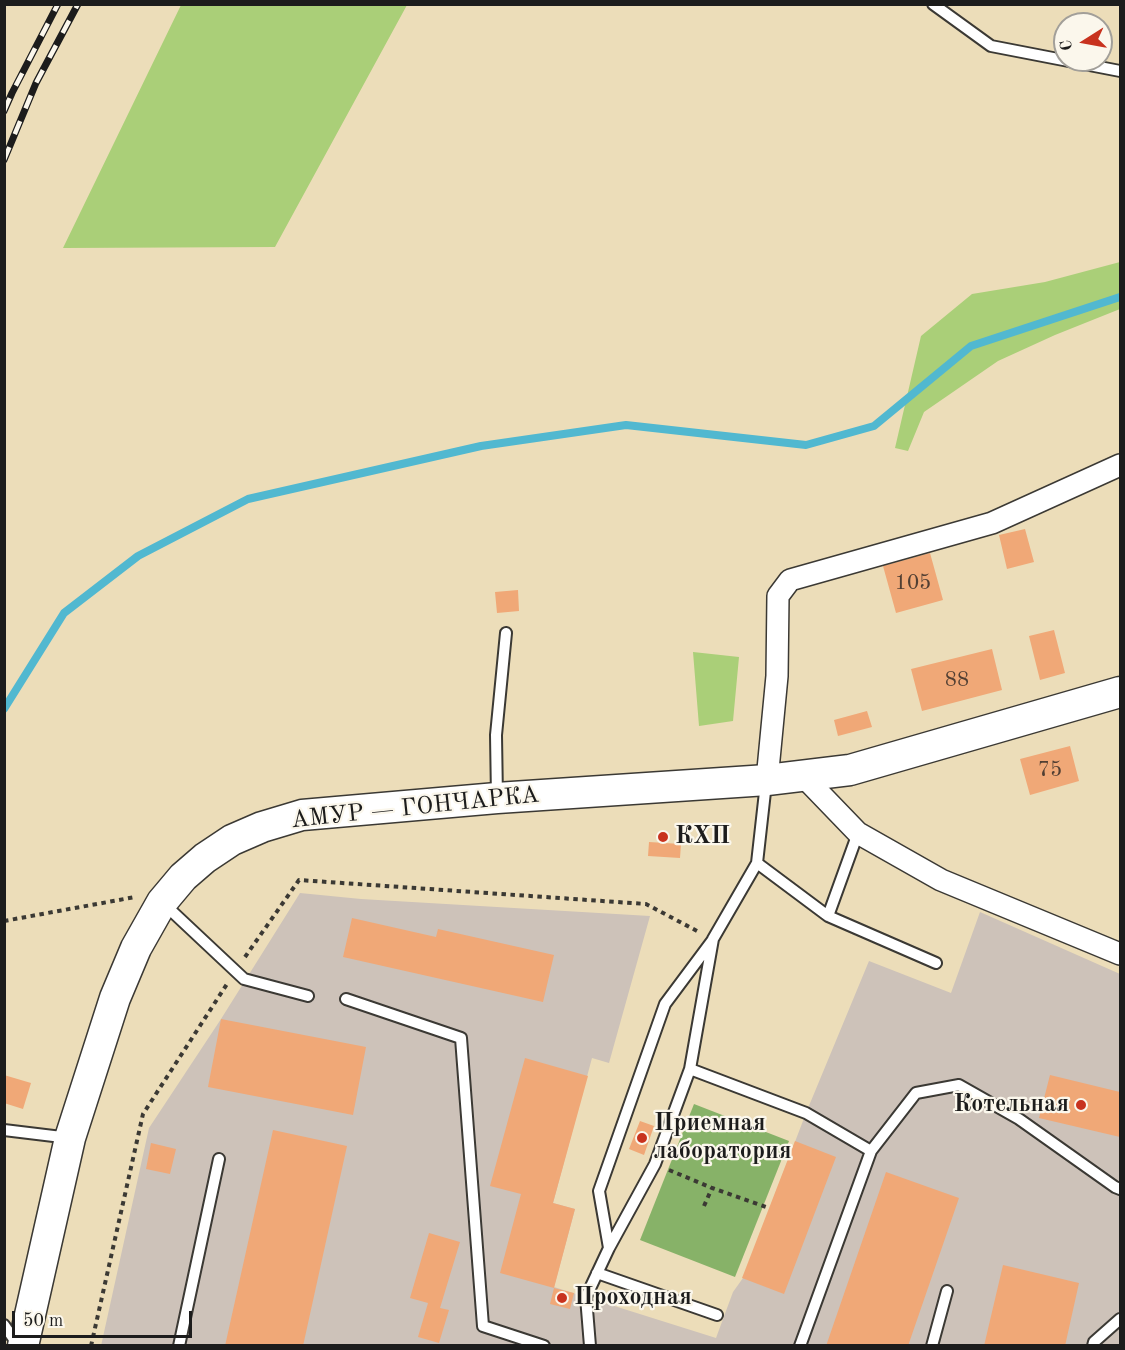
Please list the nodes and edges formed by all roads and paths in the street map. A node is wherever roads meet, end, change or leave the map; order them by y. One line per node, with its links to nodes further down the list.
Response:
1 (933, 4): 2 (lane)
2 (1120, 71)
3 (1120, 465): 7 (street)
4 (506, 633): 8 (lane)
5 (1120, 692): 6 (street, АМУР — ГОНЧАРКА)
6 (804, 777): 7 (street, АМУР — ГОНЧАРКА); 9 (street)
7 (767, 780): 8 (street, АМУР — ГОНЧАРКА); 10 (lane)
8 (497, 798): 11 (street, АМУР — ГОНЧАРКА)
9 (858, 833): 12 (lane); 15 (street)
10 (757, 863): 12 (lane); 14 (lane)
11 (162, 902): 13 (path); 17 (lane); 22 (street, АМУР — ГОНЧАРКА)
12 (828, 916): 16 (lane)
13 (4, 921)
14 (713, 939): 17 (path); 20 (lane); 30 (lane)
15 (1120, 954)
16 (936, 963)
17 (236, 970): 18 (lane); 37 (path)
18 (308, 996)
19 (346, 999): 39 (lane)
20 (690, 1069): 23 (lane); 25 (lane)
21 (4, 1130): 22 (lane)
22 (70, 1138): 36 (street, АМУР — ГОНЧАРКА)
23 (871, 1151): 27 (lane); 41 (lane)
24 (219, 1159): 38 (lane)
25 (655, 1164): 26 (path); 30 (lane)
26 (712, 1188): 28 (path); 29 (path)
27 (1120, 1189)
28 (704, 1206)
29 (769, 1208)
30 (609, 1248): 31 (lane)
31 (597, 1273): 33 (lane); 40 (lane)
32 (947, 1291): 42 (lane)
33 (717, 1315)
34 (1120, 1319): 43 (lane)
35 (4, 1325): 36 (lane)
36 (21, 1346)
37 (91, 1346)
38 (178, 1346)
39 (544, 1346)
40 (590, 1346)
41 (800, 1346)
42 (932, 1346)
43 (1093, 1346)

